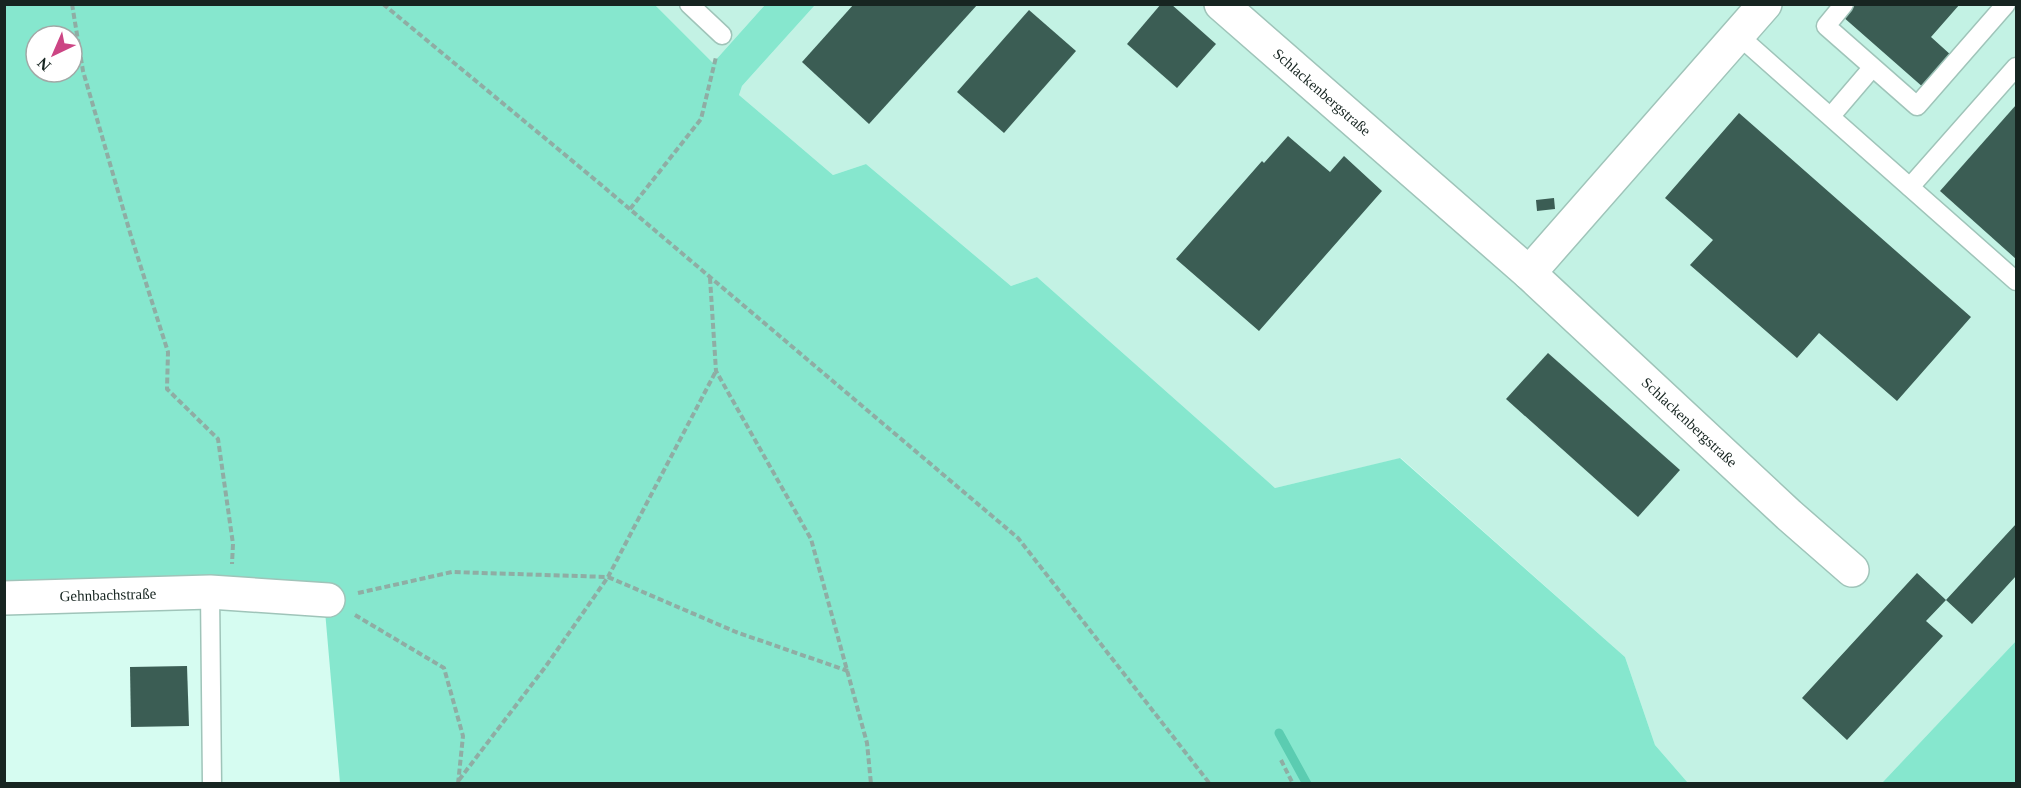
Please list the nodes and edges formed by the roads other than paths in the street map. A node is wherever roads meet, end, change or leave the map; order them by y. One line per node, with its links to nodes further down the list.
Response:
1 (689, 4): 6 (lane)
2 (1221, 4): 12 (street, Schlackenbergstraße)
3 (1766, 4): 7 (street)
4 (1844, 4): 9 (lane)
5 (2006, 4): 9 (lane)
6 (722, 35)
7 (1738, 35): 10 (lane); 12 (street)
8 (2016, 67): 11 (lane)
9 (1872, 68): 10 (lane)
10 (1831, 116): 11 (lane)
11 (1910, 187): 13 (lane)
12 (1529, 273): 14 (street, Schlackenbergstraße)
13 (2016, 281)
14 (1852, 570)
15 (221, 593): 16 (street, Gehnbachstraße); 17 (street, Gehnbachstraße); 18 (lane)
16 (4, 598)
17 (328, 600)
18 (212, 783)

